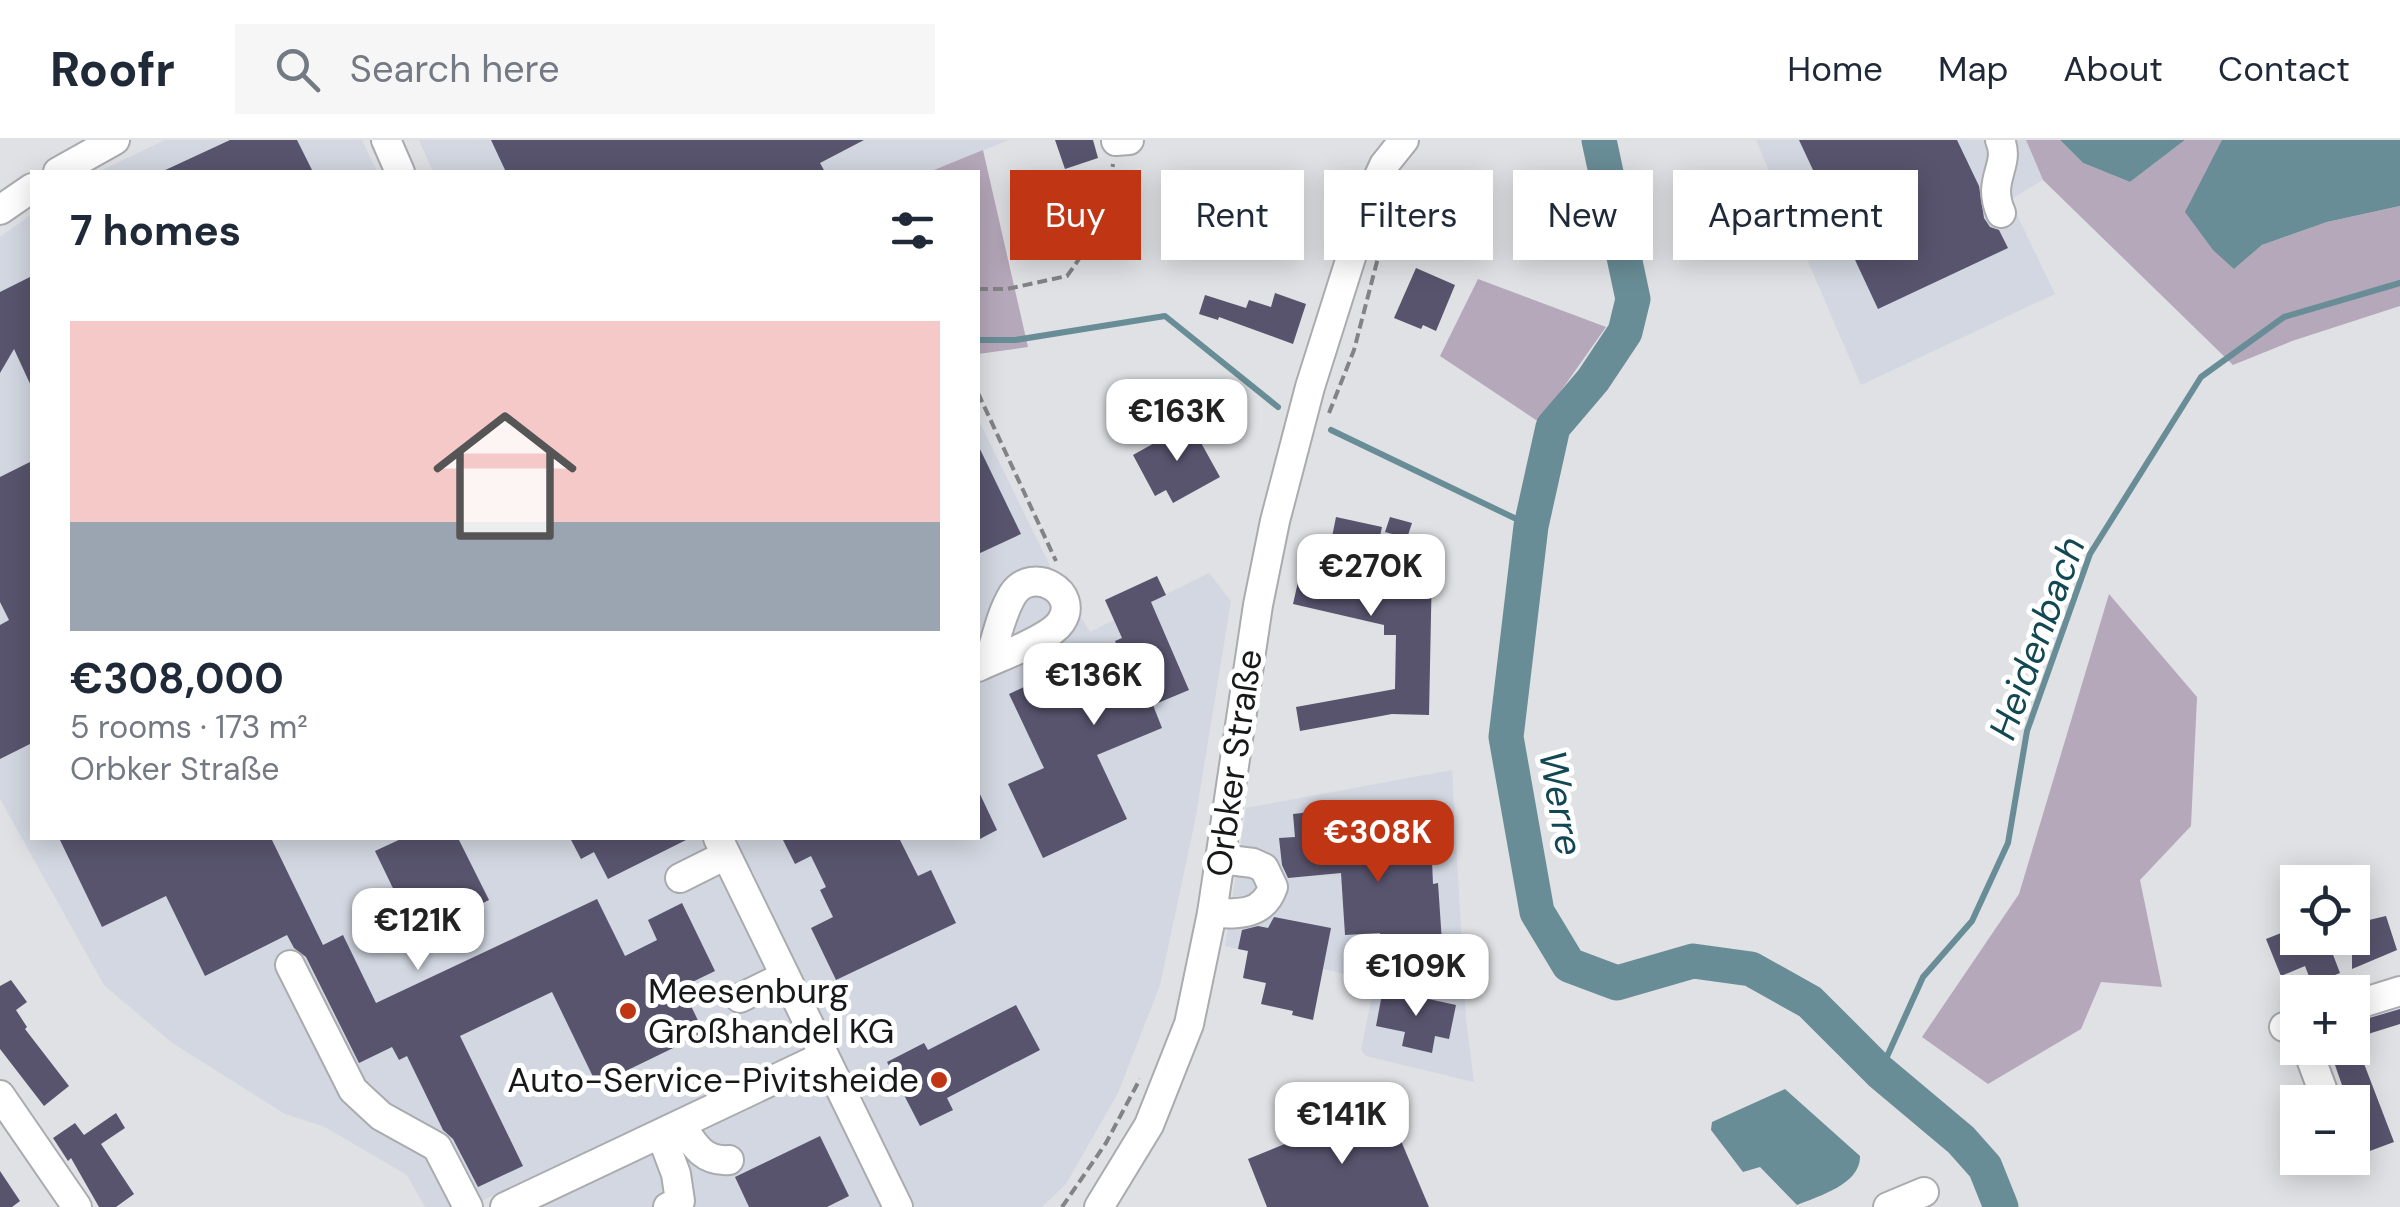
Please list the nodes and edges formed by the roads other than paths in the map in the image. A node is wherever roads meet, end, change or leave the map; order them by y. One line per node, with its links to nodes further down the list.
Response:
1 (114, 140): 7 (street)
2 (386, 140): 8 (street)
3 (1128, 140): 5 (street)
4 (2000, 140): 11 (street)
5 (1116, 141)
6 (1400, 141): 14 (street, Orbker Straße)
7 (62, 170)
8 (399, 170)
9 (30, 189): 10 (street)
10 (0, 210)
11 (2001, 213)
12 (983, 664): 12 (street)
13 (722, 846): 15 (street); 18 (street)
14 (1221, 858): 16 (street, Orbker Straße); 16 (street)
15 (680, 878)
16 (1212, 913): 33 (street, Orbker Straße)
17 (290, 966): 30 (street)
18 (784, 976): 20 (street); 22 (street)
19 (2400, 991): 21 (street)
20 (740, 998)
21 (2370, 1000)
22 (824, 1056): 24 (street); 28 (street)
23 (0, 1094): 29 (street)
24 (671, 1130): 25 (street); 27 (street); 32 (street)
25 (729, 1160)
26 (1924, 1192): 34 (street)
27 (535, 1199): 31 (street)
28 (890, 1205)
29 (76, 1207)
30 (468, 1207)
31 (504, 1207)
32 (668, 1207)
33 (1099, 1207)
34 (1888, 1207)

